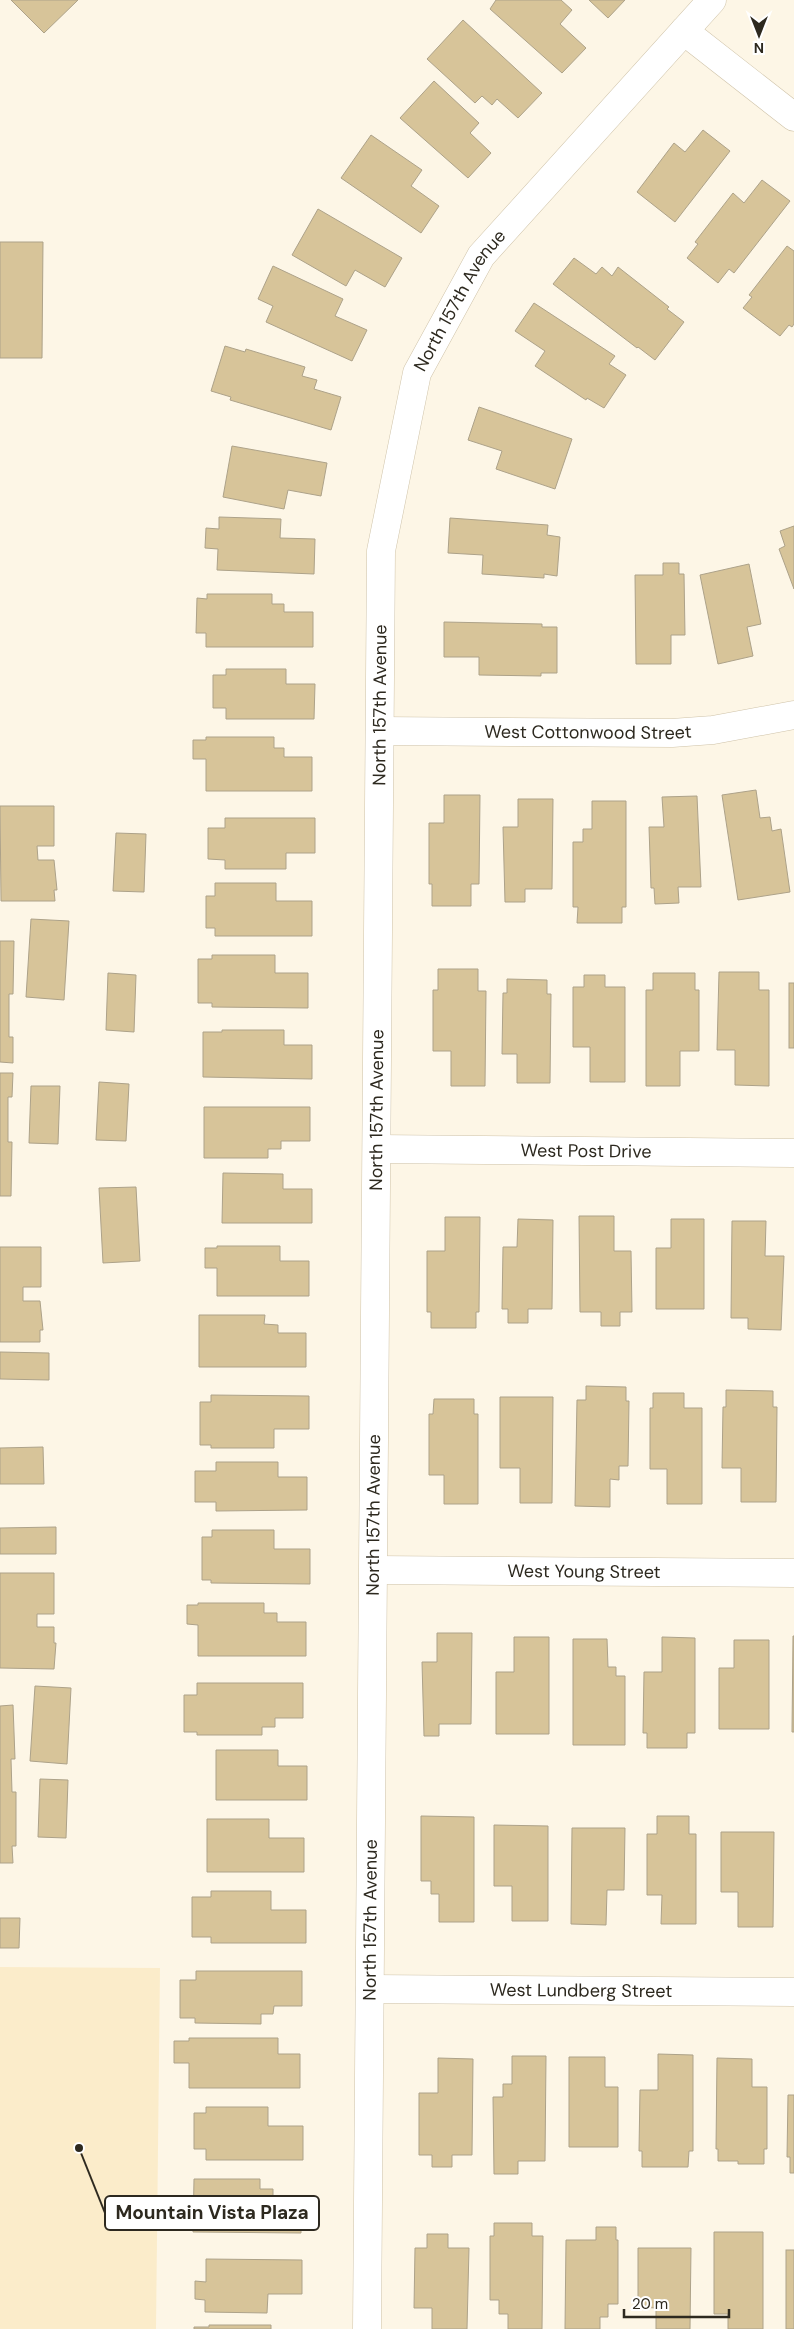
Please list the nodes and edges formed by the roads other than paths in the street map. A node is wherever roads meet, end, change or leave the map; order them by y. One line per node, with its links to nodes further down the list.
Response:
1 (712, 0): 2 (street, North 157th Avenue)
2 (684, 31): 3 (street); 5 (street, North 157th Avenue)
3 (794, 117)
4 (794, 715): 5 (street, West Cottonwood Street)
5 (380, 731): 6 (street, North 157th Avenue)
6 (376, 1149): 7 (street, West Post Drive); 8 (street, North 157th Avenue)
7 (794, 1153)
8 (374, 1570): 9 (street, West Young Street); 10 (street, North 157th Avenue)
9 (794, 1573)
10 (370, 1989): 11 (street, West Lundberg Street); 12 (street, North 157th Avenue)
11 (794, 1992)
12 (367, 2329)

